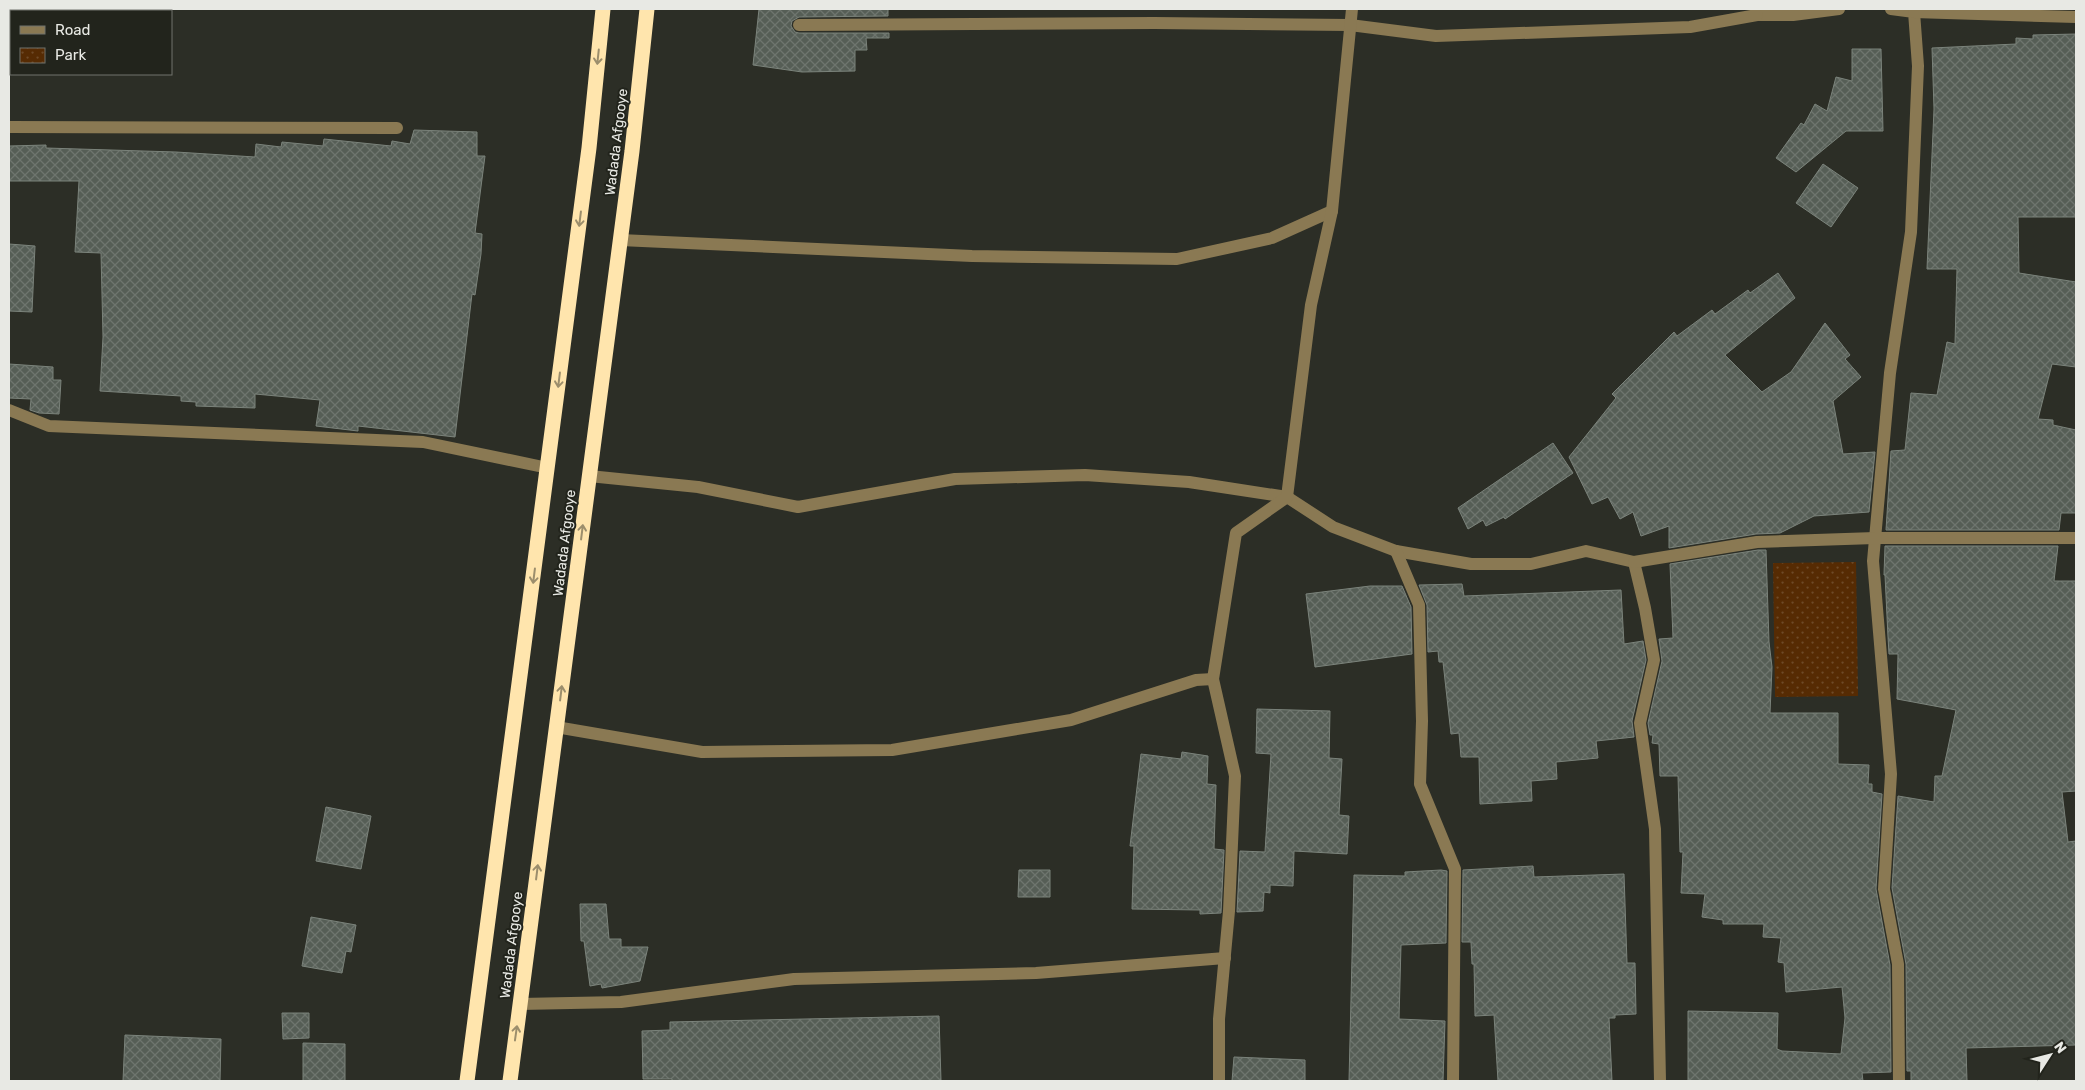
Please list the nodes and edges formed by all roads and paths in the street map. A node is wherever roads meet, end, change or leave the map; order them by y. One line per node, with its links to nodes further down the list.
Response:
1 (603, 9): 16 (highway, Wadada Afgooye, one-way to 16)
2 (647, 9): 14 (highway, Wadada Afgooye)
3 (1352, 9): 10 (street)
4 (1839, 9): 6 (street)
5 (1891, 9): 7 (street)
6 (1758, 12): 10 (street)
7 (1914, 12): 8 (street); 19 (street)
8 (2076, 17)
9 (799, 24): 10 (street)
10 (1350, 25): 13 (street)
11 (9, 127): 12 (street)
12 (397, 128)
13 (1332, 211): 14 (street); 18 (street)
14 (620, 240): 17 (highway, Wadada Afgooye)
15 (9, 410): 16 (street)
16 (548, 468): 27 (highway, Wadada Afgooye, one-way to 27)
17 (589, 476): 18 (street); 24 (highway, Wadada Afgooye, one-way to 17)
18 (1287, 497): 21 (street); 23 (street)
19 (1875, 538): 20 (street); 22 (street); 32 (street)
20 (2076, 538)
21 (1396, 551): 22 (street); 30 (street)
22 (1634, 562): 31 (street)
23 (1213, 679): 24 (street); 25 (street)
24 (556, 727): 26 (highway, Wadada Afgooye, one-way to 24)
25 (1225, 958): 26 (street); 29 (street)
26 (520, 1004): 28 (highway, Wadada Afgooye, one-way to 26)
27 (468, 1081)
28 (510, 1081)
29 (1219, 1081)
30 (1454, 1081)
31 (1660, 1081)
32 (1899, 1081)

